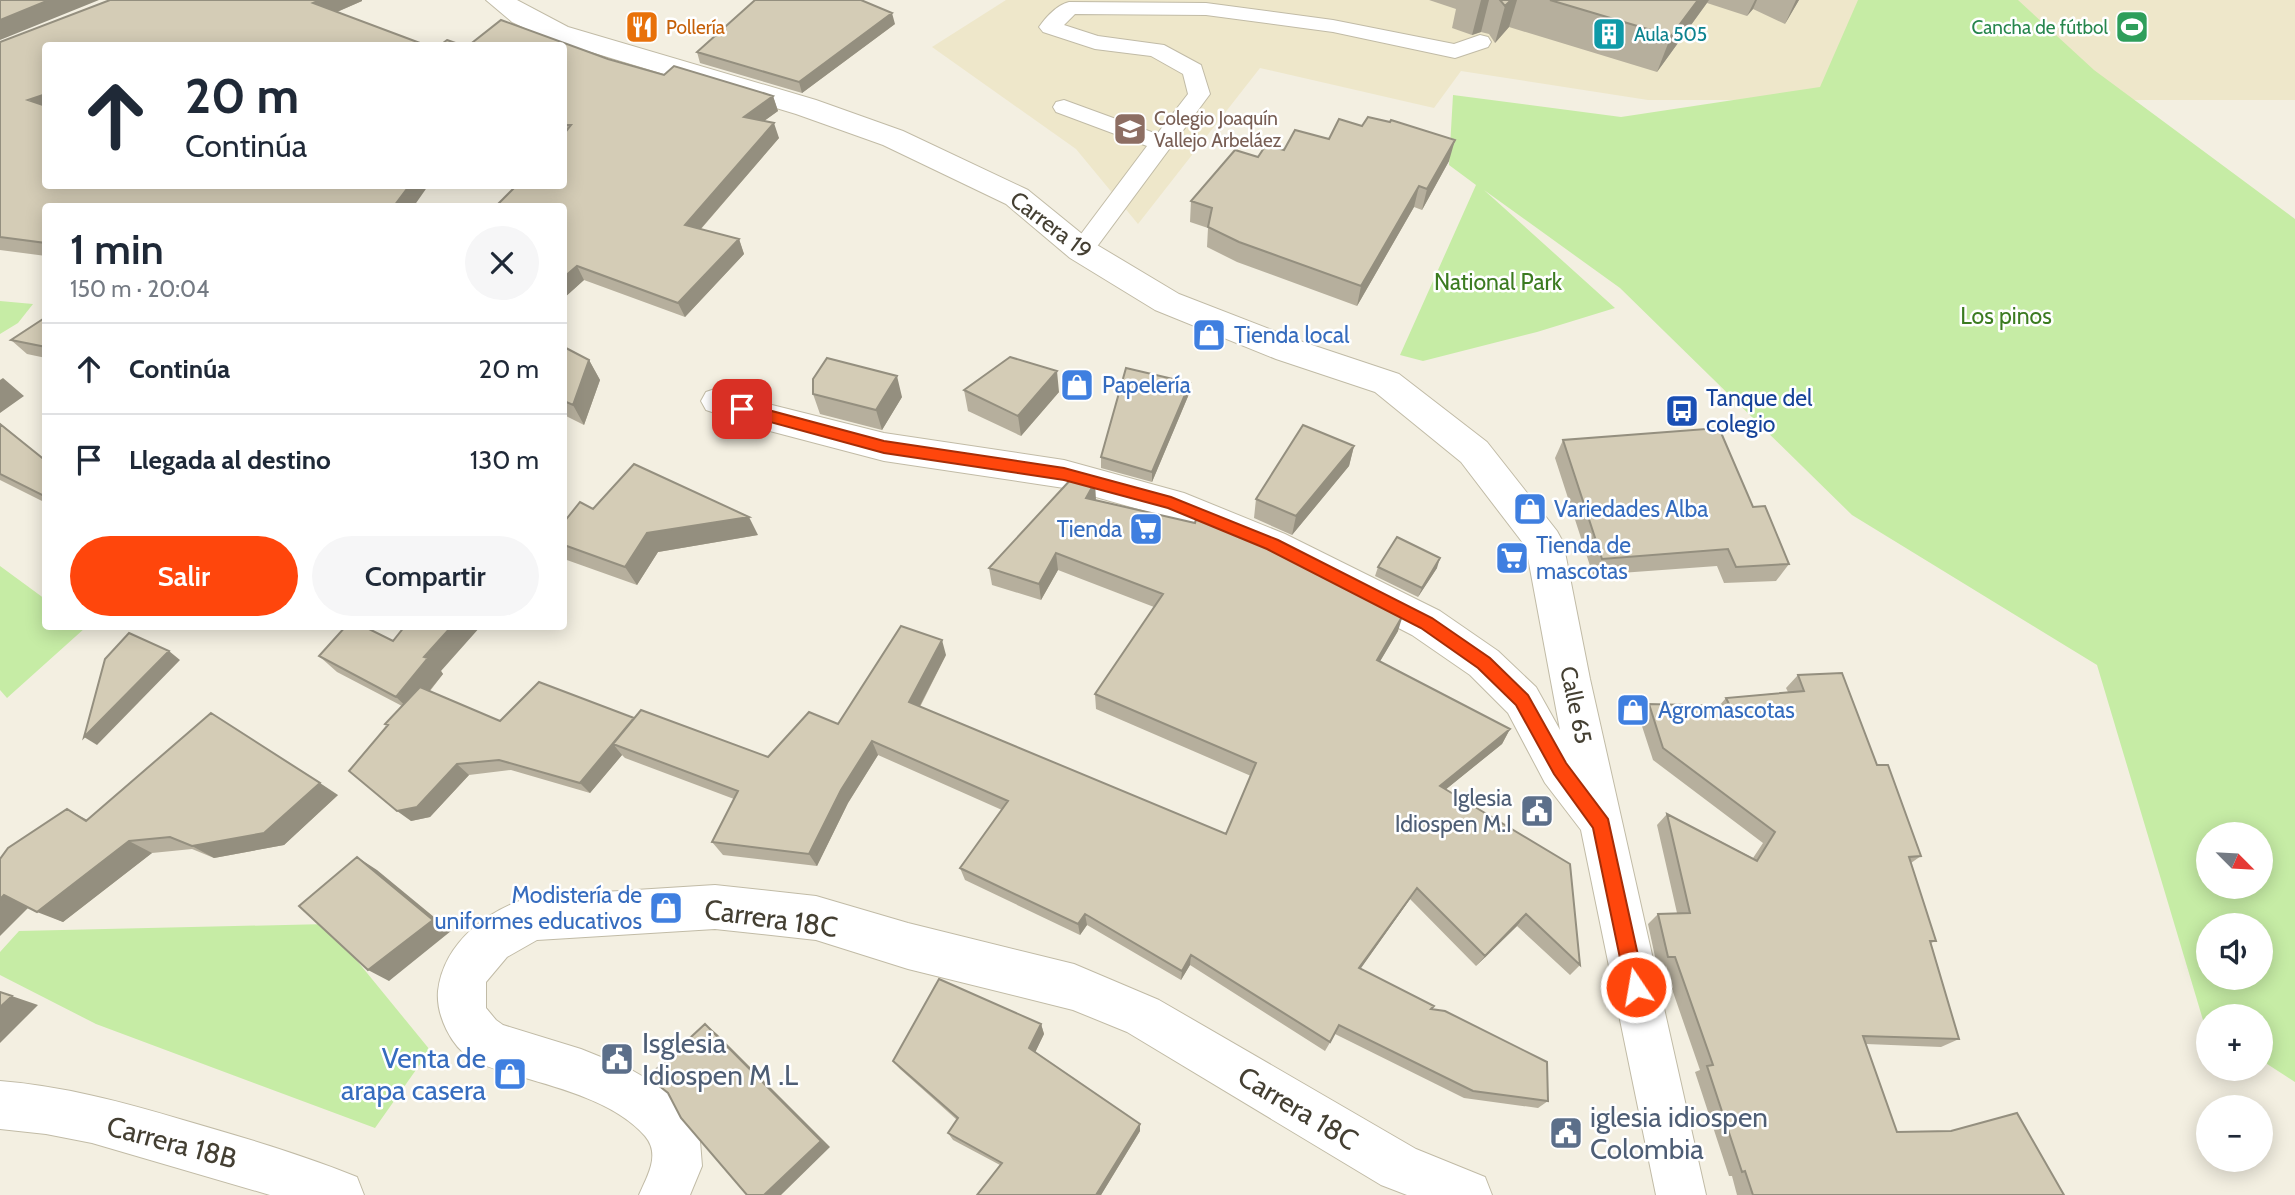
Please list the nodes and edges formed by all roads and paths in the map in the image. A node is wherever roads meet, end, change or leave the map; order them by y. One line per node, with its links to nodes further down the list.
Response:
1 (499, 0): 5 (street, Carrera 19)
2 (1480, 42): 4 (lane)
3 (1064, 107): 4 (lane)
4 (1163, 144): 5 (lane)
5 (1081, 250): 7 (street, Carrera 19)
6 (718, 401): 8 (street)
7 (1544, 542): 8 (street, Calle 65)
8 (1601, 825): 13 (street, Calle 65)
9 (0, 1105): 11 (street, Carrera 18B)
10 (668, 1190): 12 (street, Carrera 18C)
11 (339, 1195)
12 (1467, 1195)
13 (1681, 1195)

